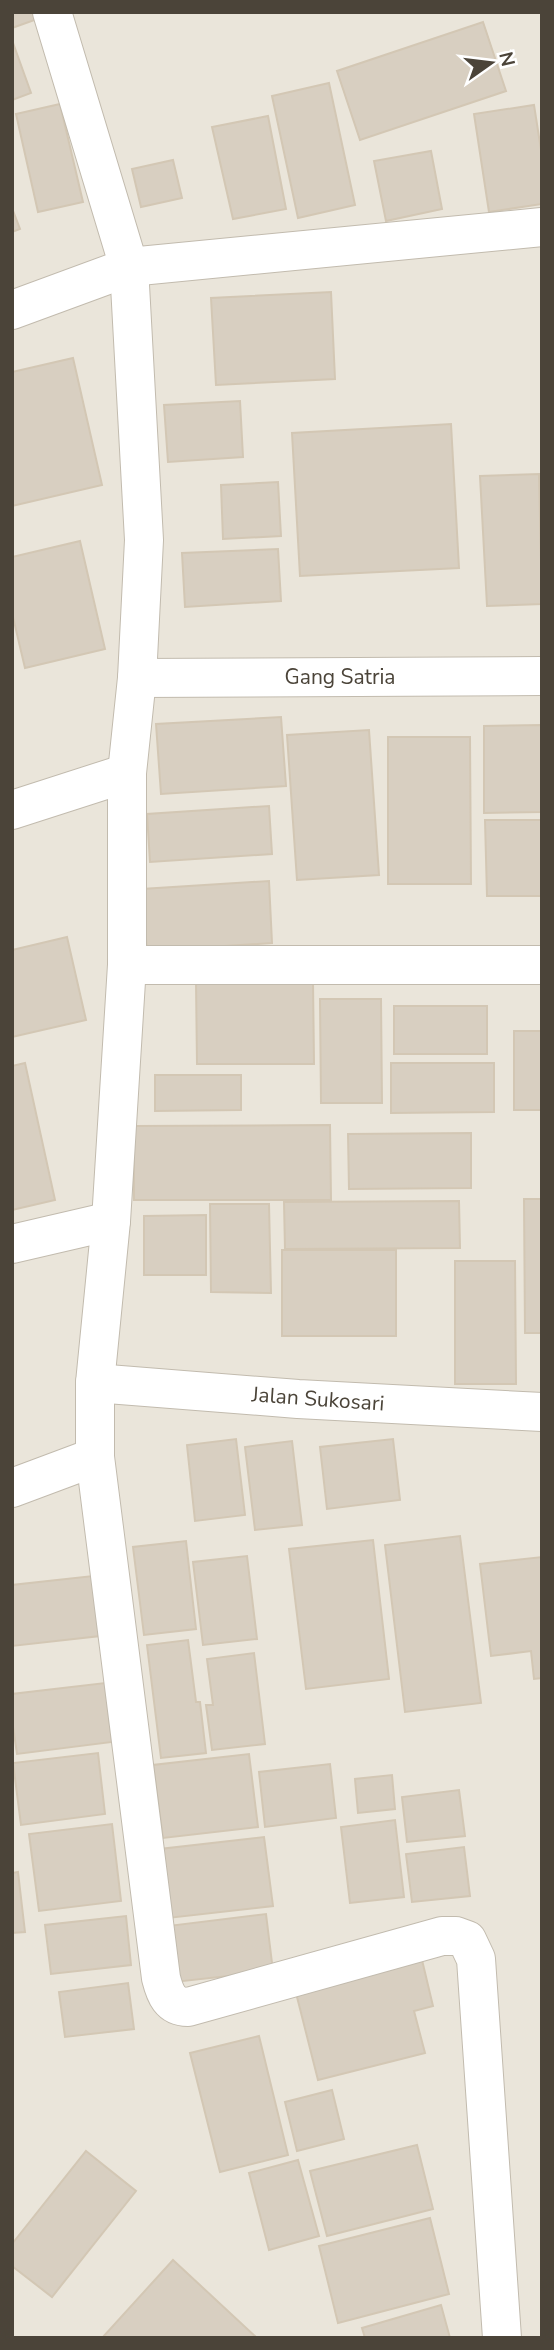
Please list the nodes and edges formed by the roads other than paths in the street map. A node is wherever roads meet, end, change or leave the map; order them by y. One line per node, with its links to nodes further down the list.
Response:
1 (52, 12): 3 (street)
2 (542, 227): 3 (street)
3 (129, 267): 4 (street); 6 (street)
4 (12, 310)
5 (542, 676): 6 (street, Gang Satria)
6 (138, 678): 7 (street)
7 (127, 773): 8 (street); 9 (street)
8 (12, 810)
9 (127, 965): 10 (street); 11 (street)
10 (542, 965)
11 (111, 1221): 12 (street); 13 (street)
12 (12, 1244)
13 (94, 1383): 14 (street, Jalan Sukosari); 15 (street)
14 (542, 1412)
15 (95, 1457): 16 (street); 17 (street)
16 (12, 1488)
17 (502, 2338)

